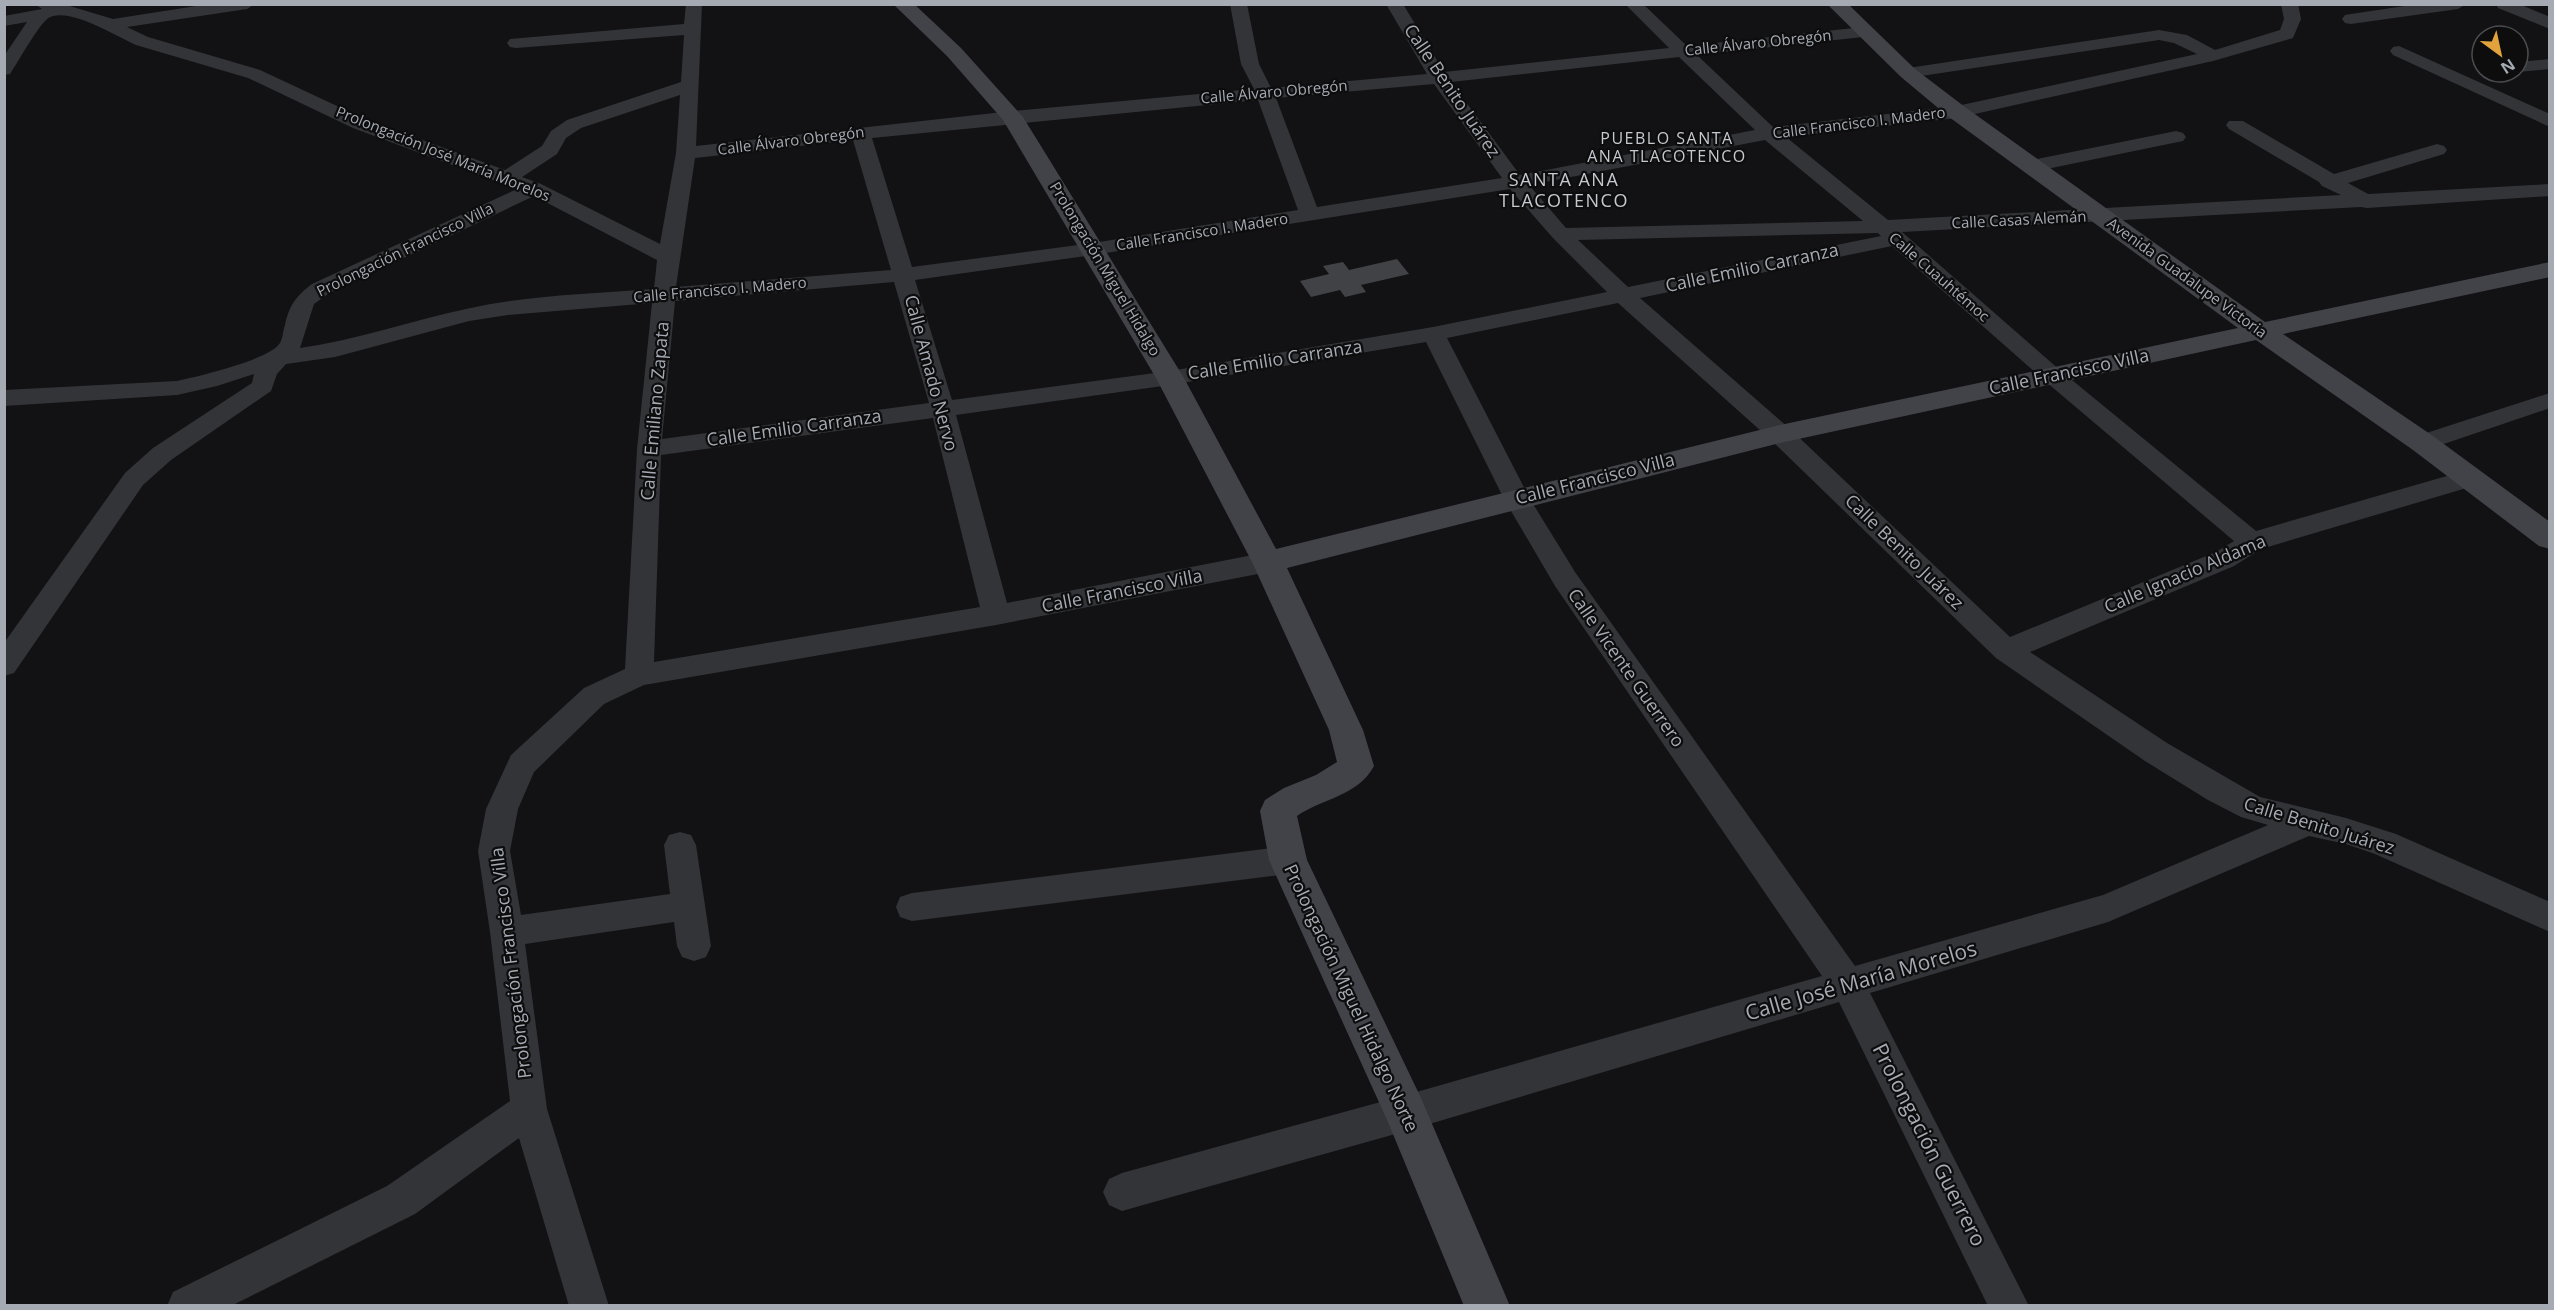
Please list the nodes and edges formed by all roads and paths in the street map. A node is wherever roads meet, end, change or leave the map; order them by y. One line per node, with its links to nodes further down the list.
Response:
1 (247, 4): 14 (street)
2 (694, 4): 16 (street, Calle Emiliano Zapata)
3 (902, 4): 30 (street, Prolongación Miguel Hidalgo)
4 (1238, 4): 28 (street)
5 (1394, 4): 26 (street, Calle Benito Juárez)
6 (1633, 4): 19 (street, Calle Cuauhtémoc)
7 (1836, 4): 17 (street, Avenida Guadalupe Victoria)
8 (2289, 4): 21 (street, Calle Francisco I. Madero)
9 (2458, 4): 12 (street)
10 (2504, 4): 15 (street)
11 (60, 9): 13 (street); 14 (street, Prolongación José María Morelos); 24 (street)
12 (2351, 19)
13 (4, 21)
14 (112, 24): 39 (street, Prolongación José María Morelos)
15 (2550, 24)
16 (693, 29): 18 (street); 27 (street, Calle Emiliano Zapata)
17 (1863, 32): 19 (street, Calle Álvaro Obregón); 25 (street, Avenida Guadalupe Victoria)
18 (516, 43)
19 (1680, 51): 26 (street, Calle Álvaro Obregón); 34 (street, Calle Cuauhtémoc)
20 (2399, 51): 31 (street)
21 (2213, 56): 25 (street); 29 (street, Calle Francisco I. Madero)
22 (2550, 64): 23 (street)
23 (2530, 66)
24 (4, 70)
25 (1908, 73): 29 (street, Avenida Guadalupe Victoria)
26 (1439, 78): 28 (street, Calle Álvaro Obregón); 40 (street, Calle Benito Juárez)
27 (691, 85): 37 (street, Calle Emiliano Zapata); 39 (street)
28 (1265, 93): 30 (street, Calle Álvaro Obregón); 45 (street)
29 (1957, 112): 34 (street, Calle Francisco I. Madero); 38 (street, Avenida Guadalupe Victoria)
30 (1012, 117): 33 (street, Calle Álvaro Obregón); 49 (street, Prolongación Miguel Hidalgo)
31 (2550, 121)
32 (2236, 125): 41 (street)
33 (861, 133): 37 (street, Calle Álvaro Obregón); 52 (street, Calle Amado Nervo)
34 (1769, 134): 40 (street, Calle Francisco I. Madero); 47 (street, Calle Cuauhtémoc)
35 (2176, 137): 38 (street)
36 (2437, 150): 41 (street)
37 (686, 153): 50 (street, Calle Emiliano Zapata)
38 (2032, 166): 46 (street, Avenida Guadalupe Victoria)
39 (508, 177): 42 (street, Prolongación José María Morelos)
40 (1515, 182): 45 (street, Calle Francisco I. Madero); 48 (street, Calle Benito Juárez)
41 (2329, 182): 44 (street)
42 (534, 188): 50 (street, Prolongación José María Morelos); 57 (street, Prolongación Francisco Villa)
43 (2550, 190): 44 (street, Calle Casas Alemán)
44 (2367, 202): 46 (street, Calle Casas Alemán)
45 (1310, 215): 49 (street, Calle Francisco I. Madero)
46 (2101, 215): 47 (street, Calle Casas Alemán); 55 (street, Avenida Guadalupe Victoria)
47 (1889, 233): 48 (street, Calle Casas Alemán); 54 (street, Calle Emilio Carranza); 58 (street, Calle Cuauhtémoc)
48 (1560, 234): 54 (street, Calle Benito Juárez)
49 (1093, 249): 52 (street, Calle Francisco I. Madero); 59 (street, Prolongación Miguel Hidalgo)
50 (668, 257): 53 (street, Calle Emiliano Zapata)
51 (2550, 269): 55 (street, Calle Francisco Villa)
52 (904, 275): 53 (street, Calle Francisco I. Madero); 62 (street, Calle Amado Nervo)
53 (666, 295): 57 (street, Calle Francisco I. Madero); 65 (street, Calle Emiliano Zapata)
54 (1623, 295): 56 (street, Calle Emilio Carranza); 63 (street, Calle Benito Juárez)
55 (2260, 331): 58 (street, Calle Francisco Villa); 64 (street, Avenida Guadalupe Victoria)
56 (1432, 334): 59 (street, Calle Emilio Carranza); 67 (street, Calle Vicente Guerrero)
57 (277, 358): 60 (street, Calle Francisco I. Madero); 73 (street, Prolongación Francisco Villa)
58 (2053, 376): 63 (street, Calle Francisco Villa); 69 (street, Calle Cuauhtémoc)
59 (1170, 378): 62 (street, Calle Emilio Carranza); 70 (street, Prolongación Miguel Hidalgo)
60 (4, 398)
61 (2550, 400): 64 (street)
62 (942, 407): 65 (street, Calle Emilio Carranza); 71 (street, Calle Amado Nervo)
63 (1780, 434): 67 (street, Calle Francisco Villa); 72 (street, Calle Benito Juárez)
64 (2422, 443): 66 (street, Avenida Guadalupe Victoria)
65 (649, 449): 74 (street, Calle Emiliano Zapata)
66 (2471, 478): 68 (street, Avenida Guadalupe Victoria); 69 (street, Calle Ignacio Aldama)
67 (1517, 499): 70 (street, Calle Francisco Villa); 83 (street, Calle Vicente Guerrero)
68 (2550, 538)
69 (2252, 543): 72 (street, Calle Ignacio Aldama)
70 (1268, 562): 71 (street, Calle Francisco Villa); 77 (street, Prolongación Miguel Hidalgo Norte)
71 (996, 615): 74 (street, Calle Francisco Villa)
72 (2006, 650): 75 (street, Calle Benito Juárez)
73 (4, 665)
74 (639, 675): 81 (street, Prolongación Francisco Villa)
75 (2307, 824): 80 (street, Calle Benito Juárez); 83 (street, Calle José María Morelos)
76 (680, 845): 78 (street)
77 (1287, 860): 79 (street); 85 (street, Prolongación Miguel Hidalgo Norte)
78 (688, 906): 81 (street); 82 (street)
79 (912, 907)
80 (2550, 918)
81 (507, 932): 84 (street, Prolongación Francisco Villa)
82 (694, 946)
83 (1848, 984): 85 (street, Calle José María Morelos); 90 (street, Prolongación Guerrero)
84 (529, 1109): 87 (street); 88 (street, Prolongación Francisco Villa)
85 (1406, 1113): 86 (street, Calle José María Morelos); 89 (street, Prolongación Miguel Hidalgo Norte)
86 (1122, 1192)
87 (187, 1305)
88 (590, 1305)
89 (1487, 1305)
90 (2009, 1305)

